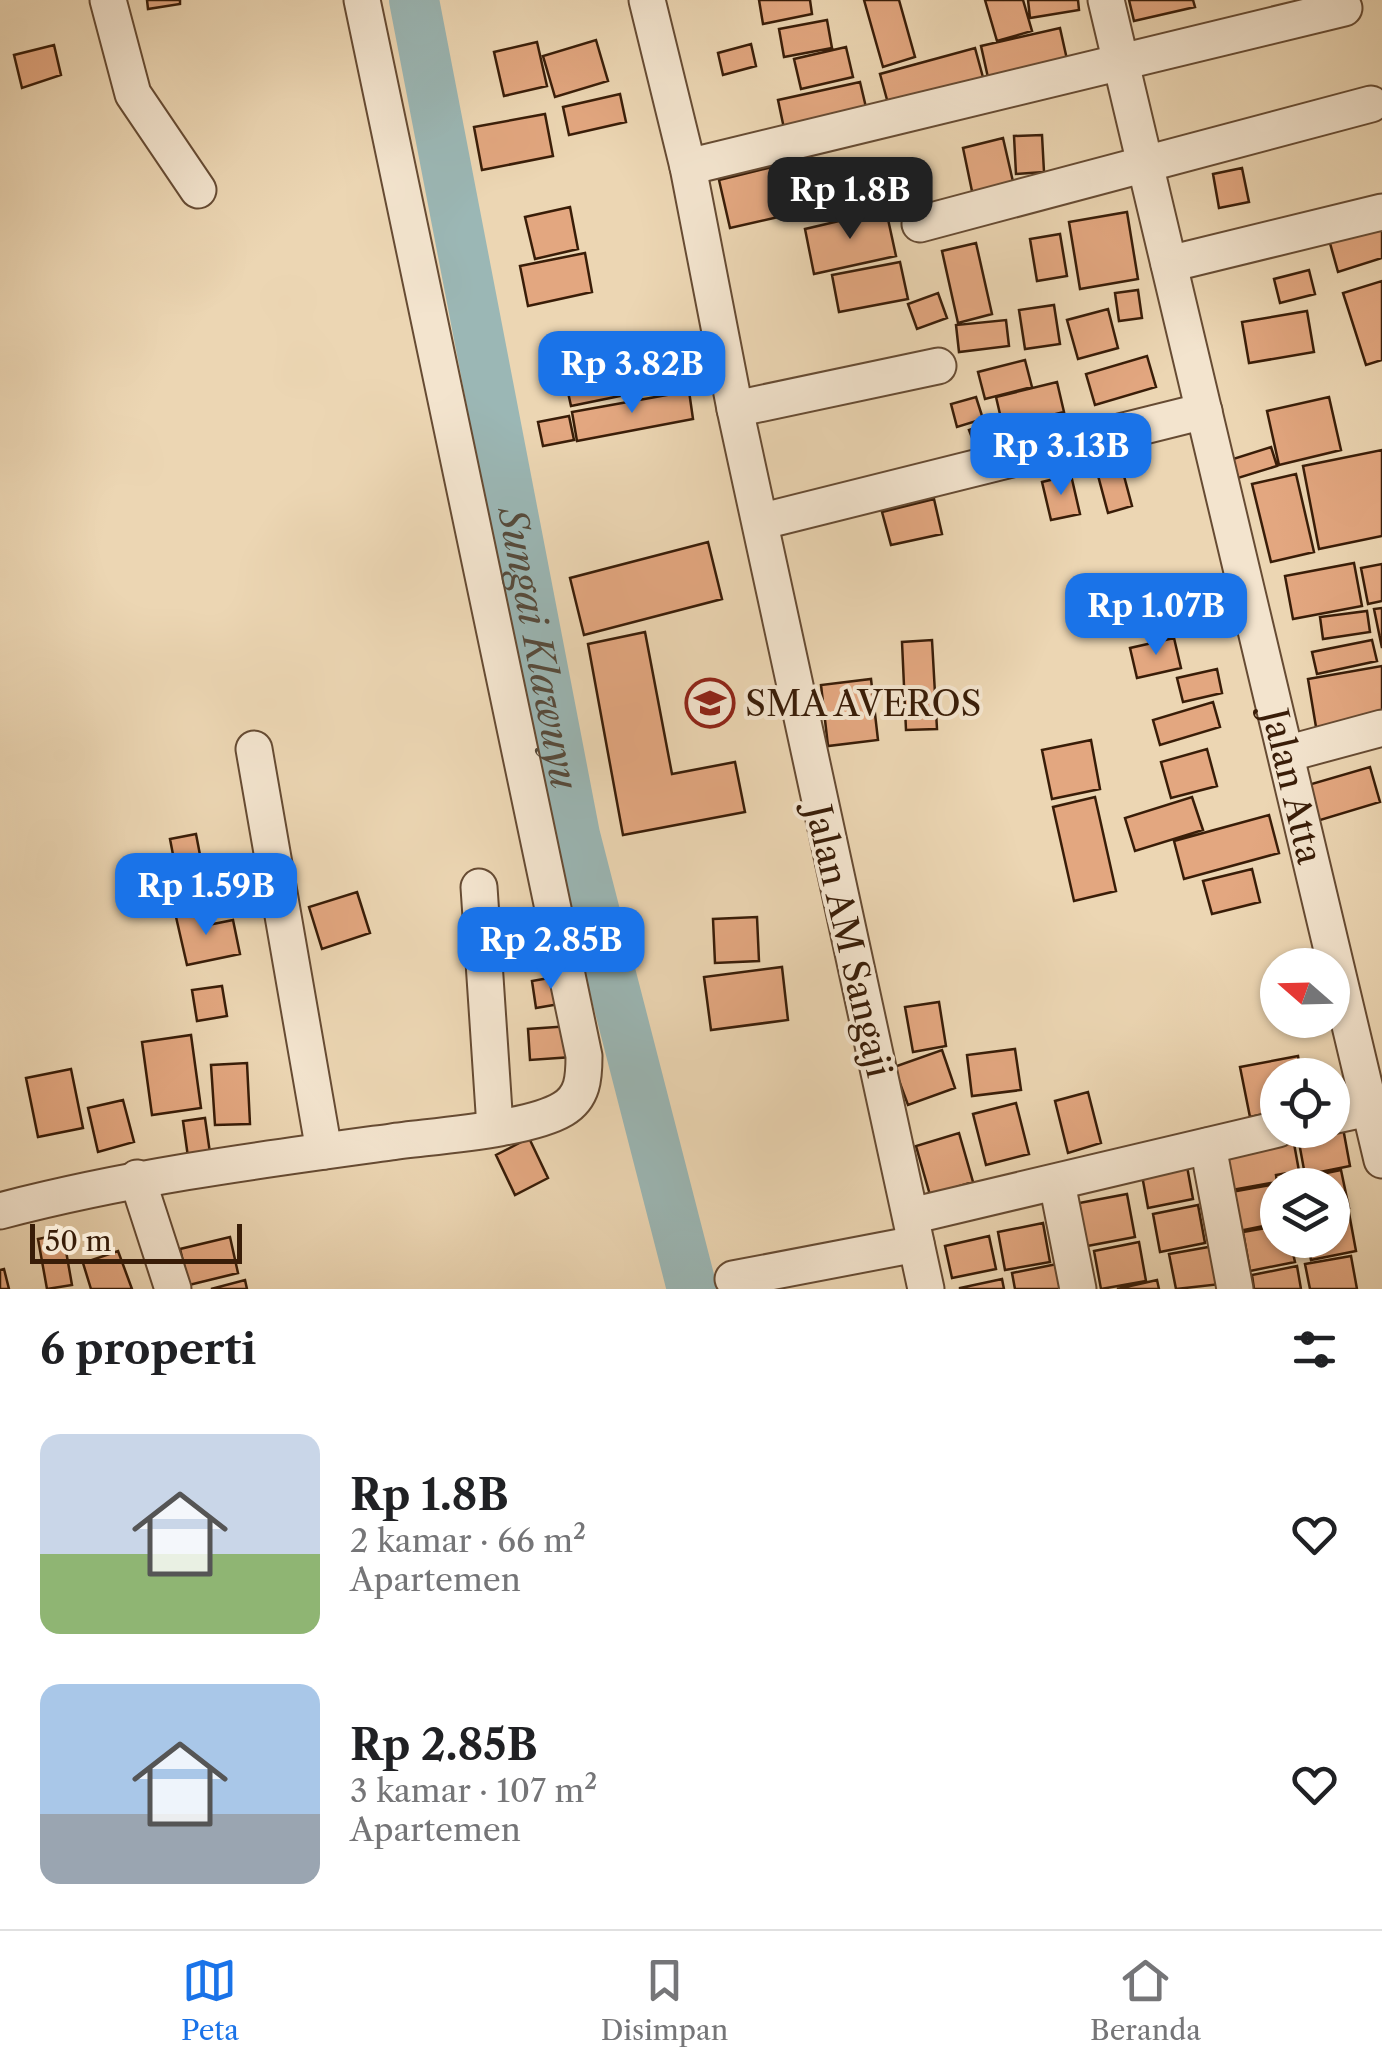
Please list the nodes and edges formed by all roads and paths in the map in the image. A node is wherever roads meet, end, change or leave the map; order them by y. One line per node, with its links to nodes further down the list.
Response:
1 (108, 0): 10 (street)
2 (362, 0): 24 (street)
3 (647, 0): 9 (street, Jalan AM Sangaji)
4 (1106, 0): 6 (street, Jalan Atta)
5 (1344, 8): 6 (street)
6 (1120, 60): 8 (street, Jalan Atta); 9 (street)
7 (1371, 104): 8 (street)
8 (1146, 165): 12 (street); 13 (street, Jalan Atta)
9 (688, 167): 15 (street, Jalan AM Sangaji)
10 (198, 190)
11 (1382, 212): 13 (street)
12 (920, 224)
13 (1170, 264): 16 (street, Jalan Atta)
14 (938, 366): 15 (street)
15 (736, 408): 17 (street, Jalan AM Sangaji)
16 (1204, 411): 17 (street); 20 (street, Jalan Atta)
17 (763, 521): 32 (street, Jalan AM Sangaji)
18 (1382, 728): 20 (street)
19 (254, 749): 27 (street)
20 (1286, 754): 22 (street, Jalan Atta)
21 (478, 886): 24 (street)
22 (1376, 1106): 23 (street); 28 (street, Jalan Atta)
23 (1350, 1112)
24 (495, 1127): 27 (street)
25 (1260, 1133): 26 (street)
26 (1208, 1146): 30 (street); 37 (street)
27 (324, 1151): 29 (street)
28 (1382, 1160)
29 (137, 1178): 31 (street); 34 (street)
30 (1056, 1183): 32 (street); 36 (street)
31 (0, 1211)
32 (914, 1230): 33 (street); 35 (street, Jalan AM Sangaji)
33 (733, 1279)
34 (172, 1289)
35 (926, 1289)
36 (1078, 1289)
37 (1235, 1289)

